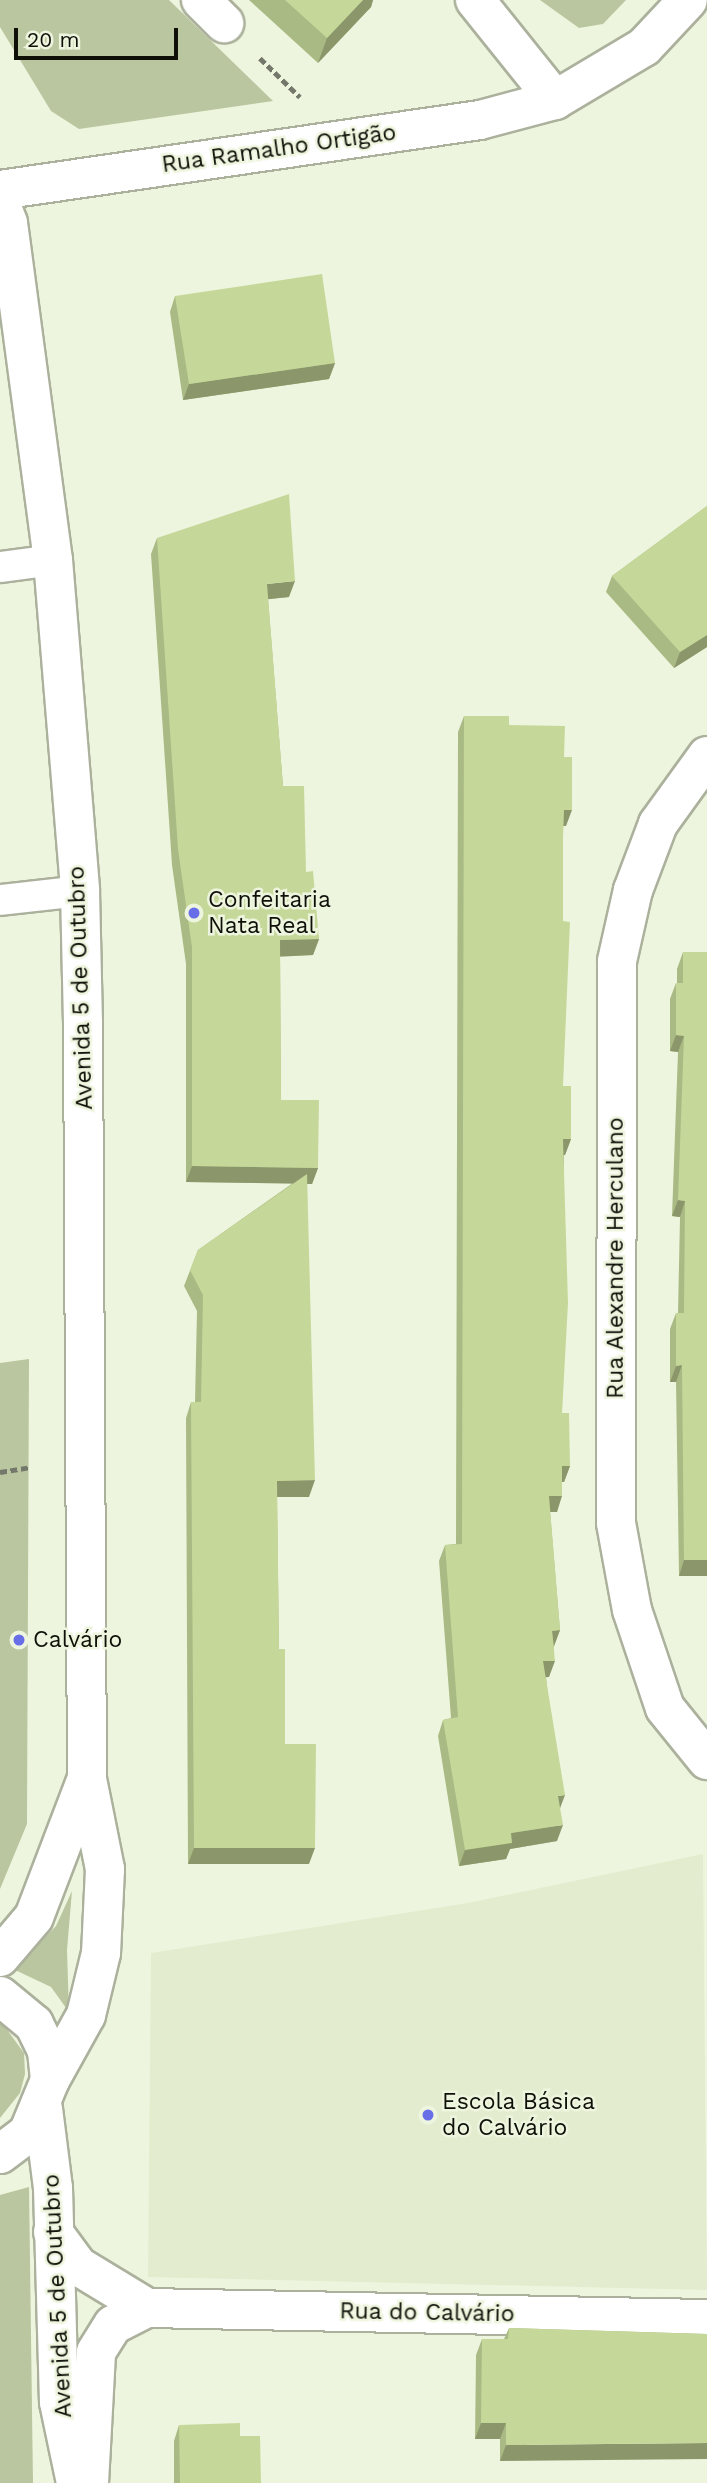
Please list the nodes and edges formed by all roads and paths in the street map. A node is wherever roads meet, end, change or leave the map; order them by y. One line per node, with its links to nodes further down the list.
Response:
1 (475, 0): 4 (street)
2 (688, 0): 4 (street, Rua Ramalho Ortigão)
3 (260, 58): 5 (path)
4 (555, 100): 6 (street, Rua Ramalho Ortigão)
5 (307, 104)
6 (0, 190)
7 (0, 202): 8 (street, Avenida 5 de Outubro)
8 (53, 561): 9 (lane); 11 (street, Avenida 5 de Outubro)
9 (0, 567)
10 (707, 756): 15 (street, Rua Alexandre Herculano)
11 (80, 891): 12 (lane); 16 (street, Avenida 5 de Outubro)
12 (0, 900)
13 (31, 1467): 14 (path)
14 (0, 1472)
15 (707, 1760)
16 (87, 1779): 17 (street, Avenida 5 de Outubro); 19 (street, Avenida 5 de Outubro)
17 (0, 1957)
18 (0, 1996): 19 (street)
19 (46, 2094): 20 (street); 21 (street, Avenida 5 de Outubro)
20 (0, 2154)
21 (53, 2232): 22 (street); 24 (street, Avenida 5 de Outubro)
22 (147, 2308): 23 (street, Rua do Calvário); 25 (street, Rua do Calvário)
23 (707, 2319)
24 (76, 2483)
25 (89, 2483)

